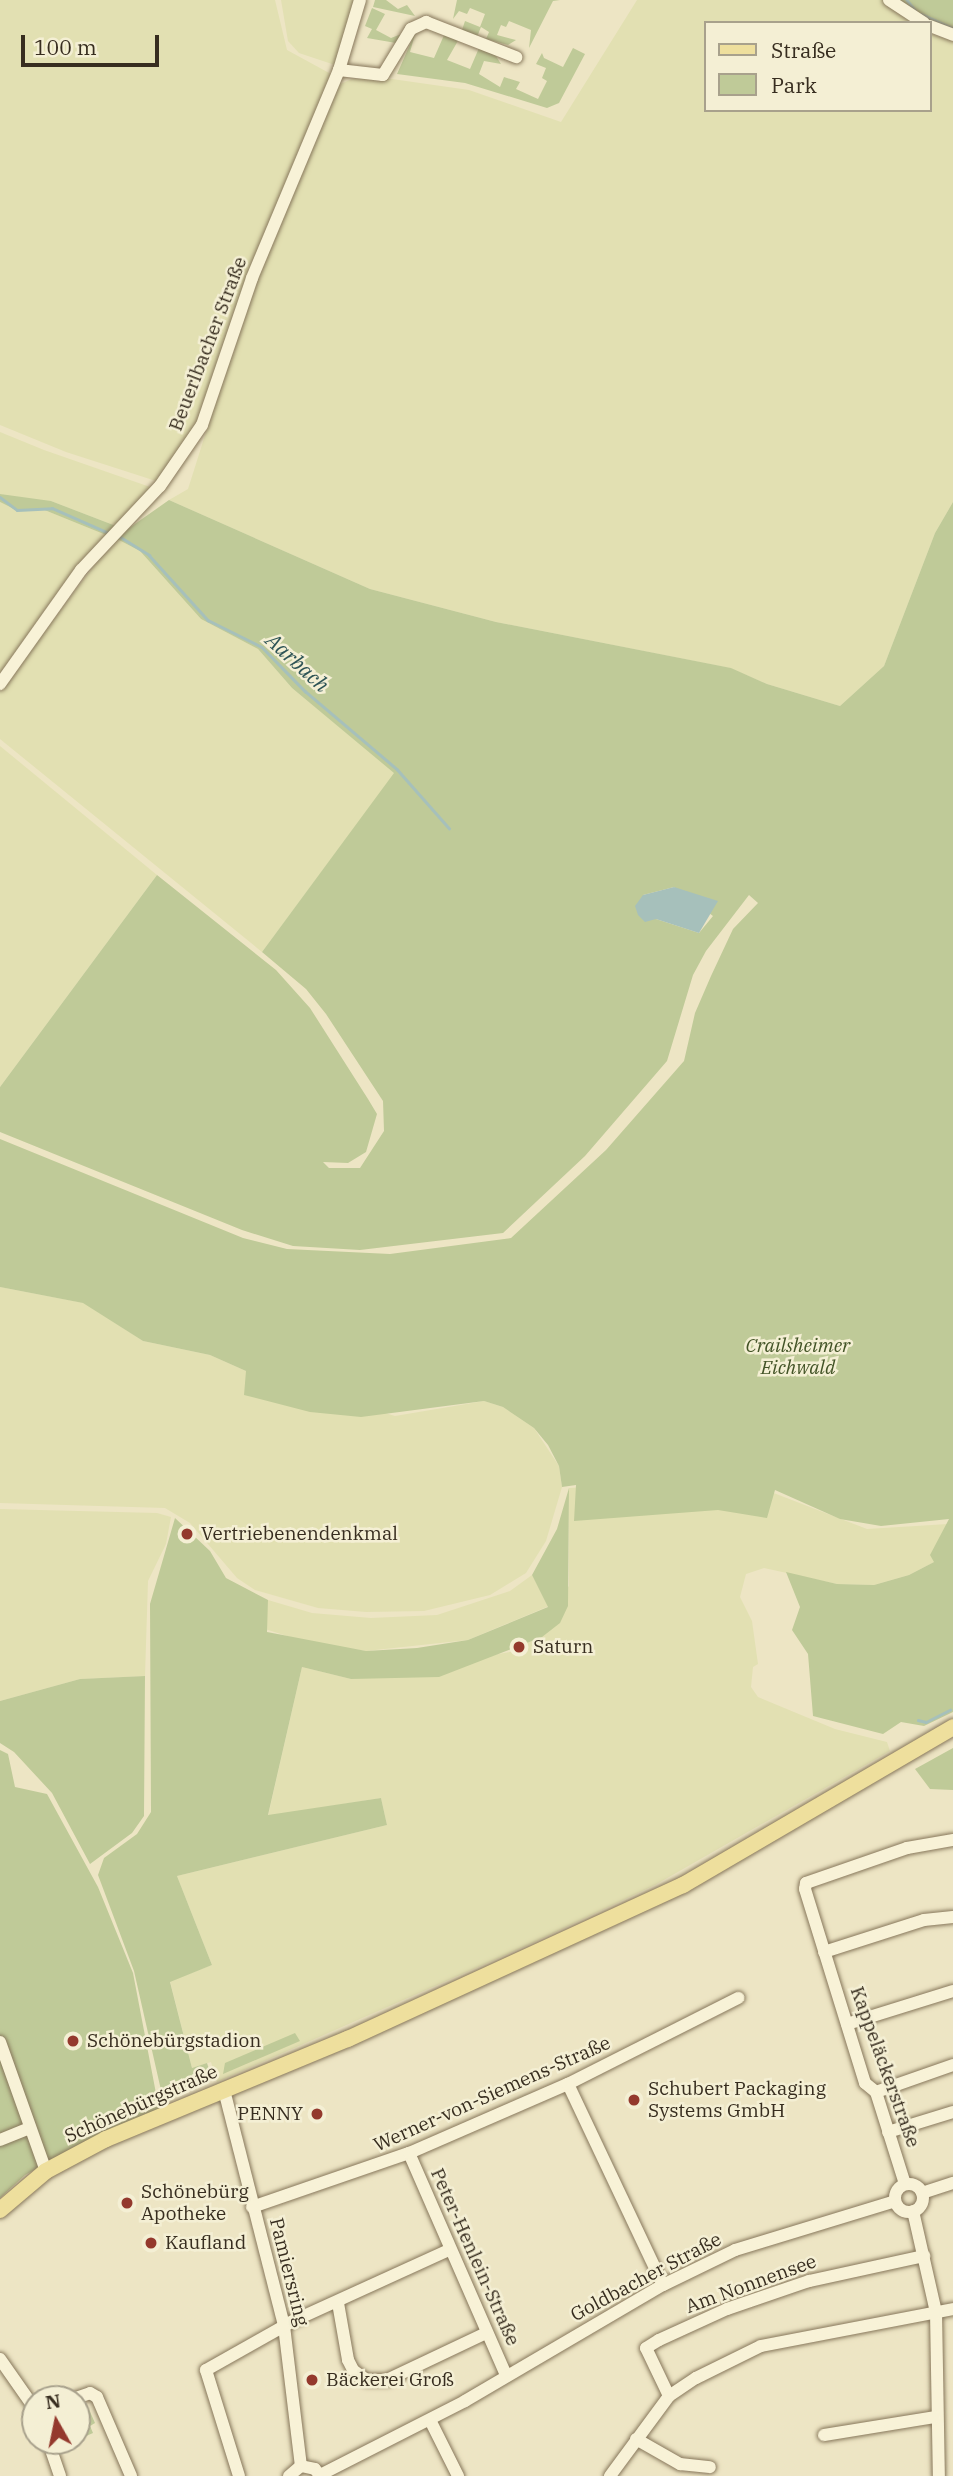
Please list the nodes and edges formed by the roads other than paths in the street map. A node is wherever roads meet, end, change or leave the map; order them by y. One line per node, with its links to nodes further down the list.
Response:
1 (360, 0): 7 (street, Beuerlbacher Straße)
2 (890, 0): 3 (street)
3 (921, 21)
4 (932, 27): 5 (street)
5 (953, 35)
6 (516, 57): 7 (street)
7 (339, 71): 8 (street, Beuerlbacher Straße)
8 (0, 684)
9 (953, 1727): 19 (main road, Schönebürgstraße)
10 (953, 1840): 12 (street, Kappeläckerstraße)
11 (953, 1917): 12 (street)
12 (824, 1952): 15 (street, Kappeläckerstraße)
13 (953, 1991): 15 (street)
14 (738, 1998): 18 (street, Werner-von-Siemens-Straße)
15 (847, 2024): 20 (street, Kappeläckerstraße)
16 (0, 2042): 22 (street)
17 (953, 2065): 20 (street)
18 (568, 2084): 25 (street, Werner-von-Siemens-Straße); 36 (street)
19 (224, 2090): 26 (main road, Schönebürgstraße); 31 (street, Pamiersring)
20 (876, 2092): 23 (street, Kappeläckerstraße)
21 (953, 2112): 23 (street)
22 (29, 2128): 24 (street); 26 (street)
23 (888, 2132): 28 (street, Kappeläckerstraße)
24 (0, 2140)
25 (409, 2153): 31 (street, Werner-von-Siemens-Straße); 34 (street, Peter-Henlein-Straße)
26 (46, 2171): 32 (main road, Schönebürgstraße)
27 (953, 2183): 29 (street)
28 (905, 2184): 29 (street); 30 (street)
29 (922, 2193): 33 (street)
30 (895, 2201): 33 (street); 36 (street, Goldbacher Straße)
31 (252, 2207): 40 (street, Pamiersring)
32 (0, 2210)
33 (913, 2211): 35 (street)
34 (449, 2250): 37 (street); 41 (street, Peter-Henlein-Straße)
35 (924, 2256): 39 (street); 46 (street, Am Nonnensee)
36 (663, 2285): 43 (street, Goldbacher Straße)
37 (338, 2303): 40 (street); 41 (street)
38 (953, 2309): 39 (street)
39 (936, 2312): 46 (street); 47 (street)
40 (284, 2326): 52 (street, Pamiersring); 57 (street)
41 (486, 2333): 43 (street, Peter-Henlein-Straße)
42 (0, 2359): 44 (street)
43 (506, 2375): 48 (street, Goldbacher Straße)
44 (21, 2389)
45 (91, 2394): 56 (street)
46 (668, 2396): 50 (street)
47 (935, 2417): 49 (street); 61 (street)
48 (430, 2420): 54 (street, Goldbacher Straße); 59 (street)
49 (824, 2435)
50 (636, 2439): 53 (street); 60 (street)
51 (53, 2455): 55 (street)
52 (301, 2466): 54 (street, Goldbacher Straße); 58 (street)
53 (710, 2467)
54 (320, 2475)
55 (60, 2476)
56 (131, 2476)
57 (239, 2476)
58 (289, 2476)
59 (458, 2476)
60 (610, 2476)
61 (939, 2476)

